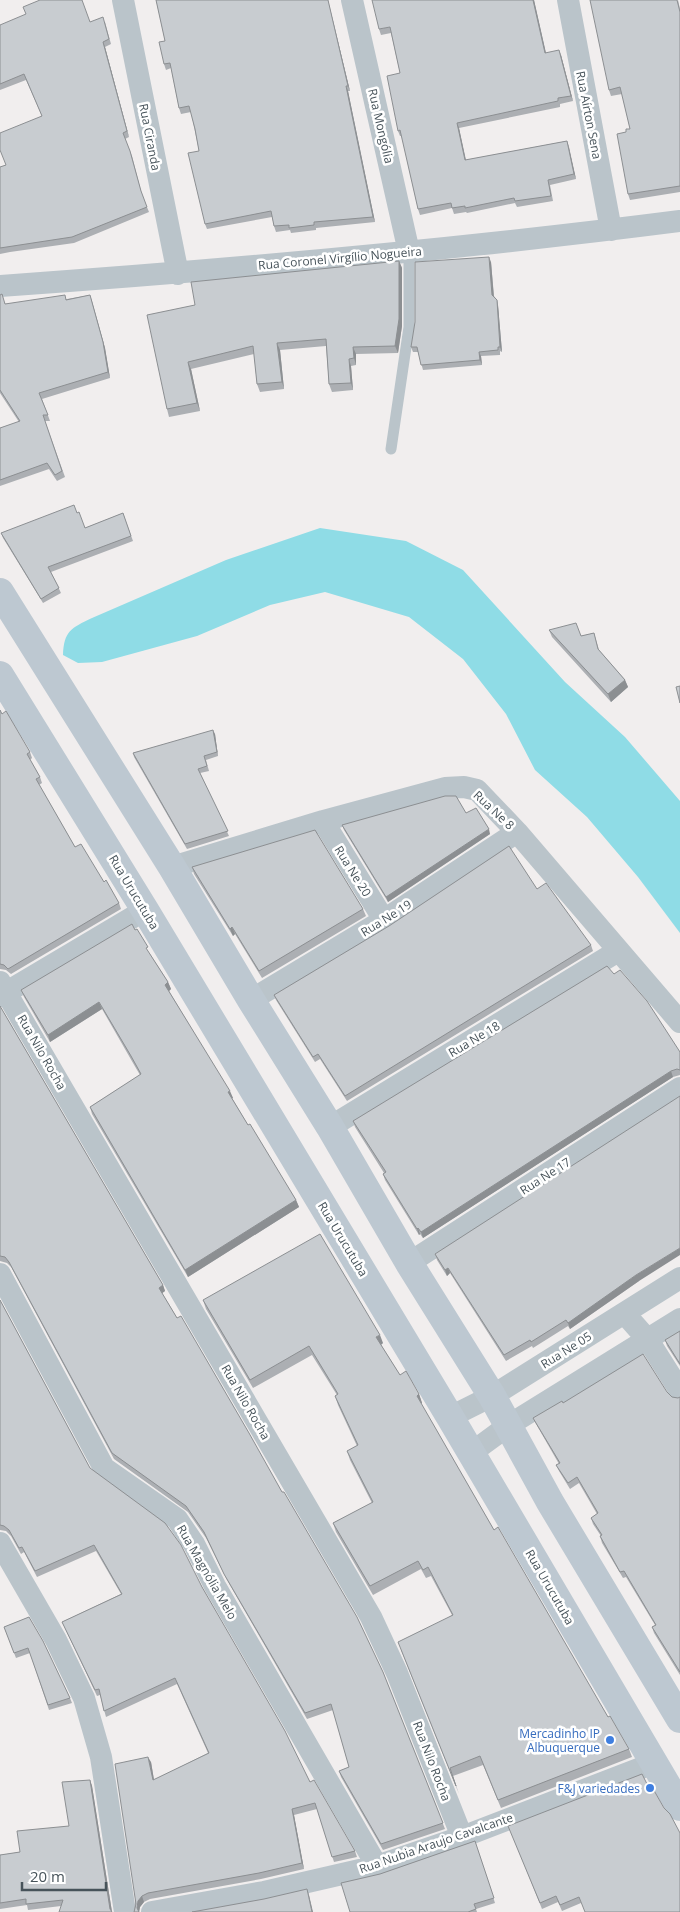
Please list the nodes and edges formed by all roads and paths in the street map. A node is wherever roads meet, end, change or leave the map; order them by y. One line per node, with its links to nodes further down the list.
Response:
1 (123, 0): 7 (street, Rua Ciranda)
2 (352, 0): 6 (street, Rua Mongólia)
3 (568, 0): 5 (street, Rua Aírton Sena)
4 (680, 221): 5 (street, Rua Coronel Virgílio Nogueira)
5 (611, 230): 6 (street, Rua Coronel Virgílio Nogueira)
6 (409, 252): 7 (street, Rua Coronel Virgílio Nogueira); 9 (lane)
7 (178, 274): 8 (street, Rua Coronel Virgílio Nogueira)
8 (0, 286)
9 (391, 449)
10 (0, 592): 14 (street)
11 (0, 674): 15 (street, Rua Urucutuba)
12 (323, 821): 13 (street, Rua Ne 8); 14 (street, Rua Ne 8); 16 (street, Rua Ne 20)
13 (517, 832): 16 (street, Rua Ne 19); 17 (street, Rua Ne 8)
14 (172, 867): 19 (street)
15 (145, 910): 18 (street); 31 (street, Rua Urucutuba)
16 (384, 920): 19 (street, Rua Ne 19)
17 (618, 951): 20 (street, Rua Ne 8); 22 (street, Rua Ne 18)
18 (2, 990): 38 (street, Rua Nilo Rocha)
19 (251, 1000): 22 (street)
20 (680, 1022)
21 (680, 1088): 23 (street, Rua Ne 17)
22 (330, 1127): 23 (street)
23 (409, 1263): 30 (street)
24 (0, 1274): 39 (street, Rua Magnólia Melo)
25 (680, 1278): 26 (street, Rua Ne 05)
26 (625, 1314): 28 (street); 30 (street, Rua Ne 05)
27 (680, 1319): 28 (street)
28 (648, 1340): 29 (street); 32 (street)
29 (680, 1391)
30 (492, 1396): 31 (street, Rua Ne 05); 32 (street)
31 (450, 1417): 33 (street, Rua Urucutuba)
32 (509, 1425): 33 (street); 35 (street)
33 (471, 1453): 36 (street, Rua Urucutuba)
34 (0, 1543): 41 (street)
35 (680, 1719)
36 (654, 1763): 37 (street, Rua Urucutuba); 38 (street, Rua Nubia Araujo Cavalcante)
37 (680, 1807)
38 (462, 1837): 39 (street, Rua Nubia Araujo Cavalcante)
39 (377, 1866): 40 (street, Rua Nubia Araujo Cavalcante)
40 (249, 1903): 42 (street, Rua Nubia Araujo Cavalcante)
41 (125, 1912)
42 (152, 1912)

